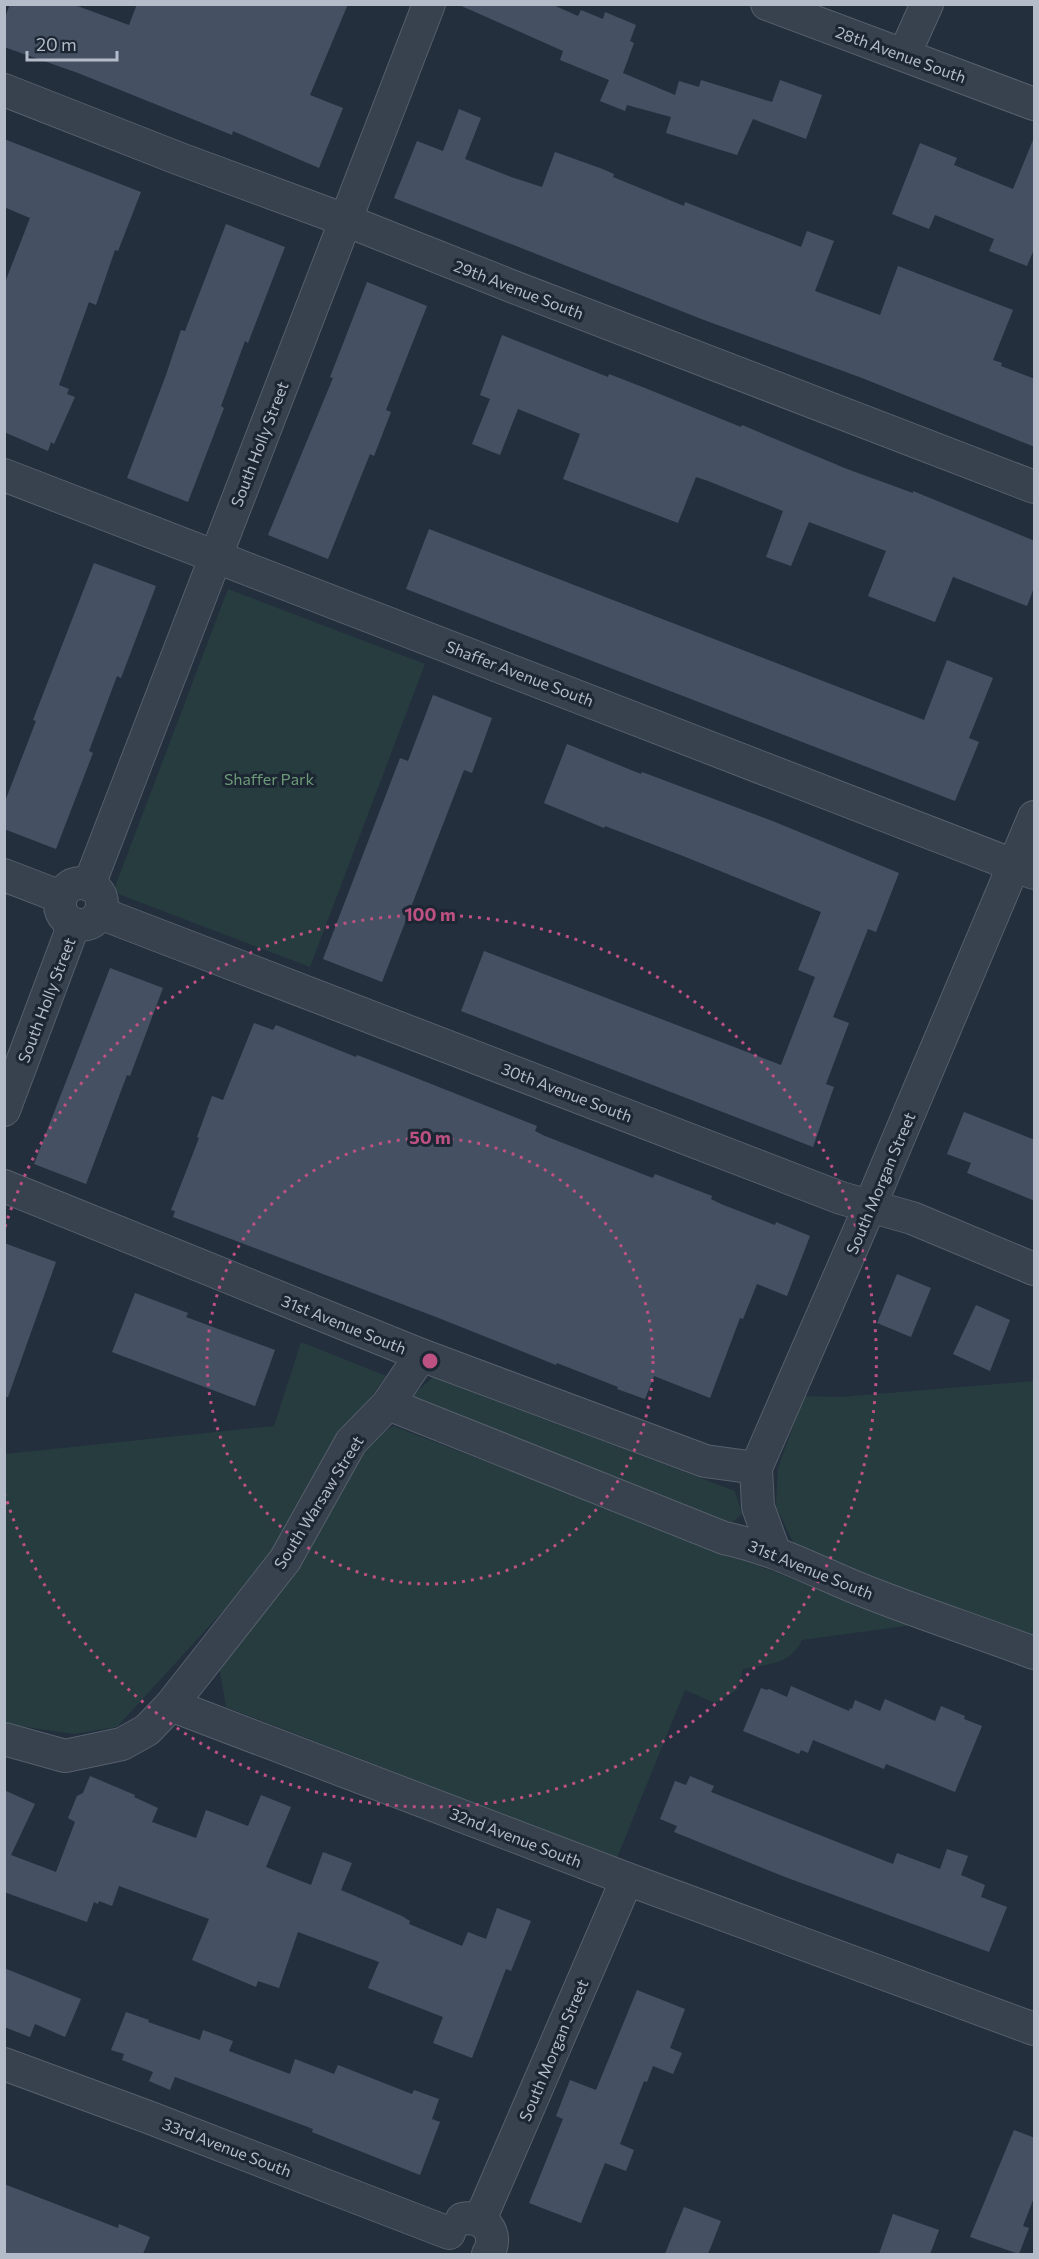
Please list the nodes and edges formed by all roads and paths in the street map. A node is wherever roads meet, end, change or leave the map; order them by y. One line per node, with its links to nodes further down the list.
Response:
1 (429, 4): 7 (street, South Holly Street)
2 (767, 4): 4 (street, 28th Avenue South)
3 (927, 4): 4 (street)
4 (904, 55): 6 (street, 28th Avenue South)
5 (4, 90): 7 (street, 29th Avenue South)
6 (1035, 104)
7 (345, 220): 9 (street, 29th Avenue South); 10 (street, South Holly Street)
8 (4, 475): 10 (street, Shaffer Avenue South)
9 (1035, 487)
10 (216, 556): 12 (street, Shaffer Avenue South); 14 (street, South Holly Street)
11 (1035, 817): 12 (street, South Morgan Street)
12 (1024, 869): 17 (street, South Morgan Street)
13 (4, 875): 14 (street, 30th Avenue South)
14 (81, 905): 15 (street, South Holly Street); 17 (street, 30th Avenue South)
15 (4, 1110)
16 (4, 1186): 19 (street, 31st Avenue South)
17 (870, 1206): 18 (street, 30th Avenue South); 21 (street, South Morgan Street)
18 (1035, 1269)
19 (421, 1355): 20 (street, South Warsaw Street); 21 (street, 31st Avenue South)
20 (387, 1404): 22 (street, 31st Avenue South); 24 (street, South Warsaw Street)
21 (756, 1468): 22 (street, South Morgan Street)
22 (774, 1551): 23 (street, 31st Avenue South)
23 (1035, 1653)
24 (171, 1705): 25 (street); 26 (street, 32nd Avenue South)
25 (4, 1739)
26 (627, 1879): 27 (street, 32nd Avenue South); 29 (street, South Morgan Street)
27 (1035, 2029)
28 (4, 2064): 30 (street, 33rd Avenue South)
29 (480, 2220): 30 (street); 31 (street)
30 (450, 2244)
31 (494, 2253)

